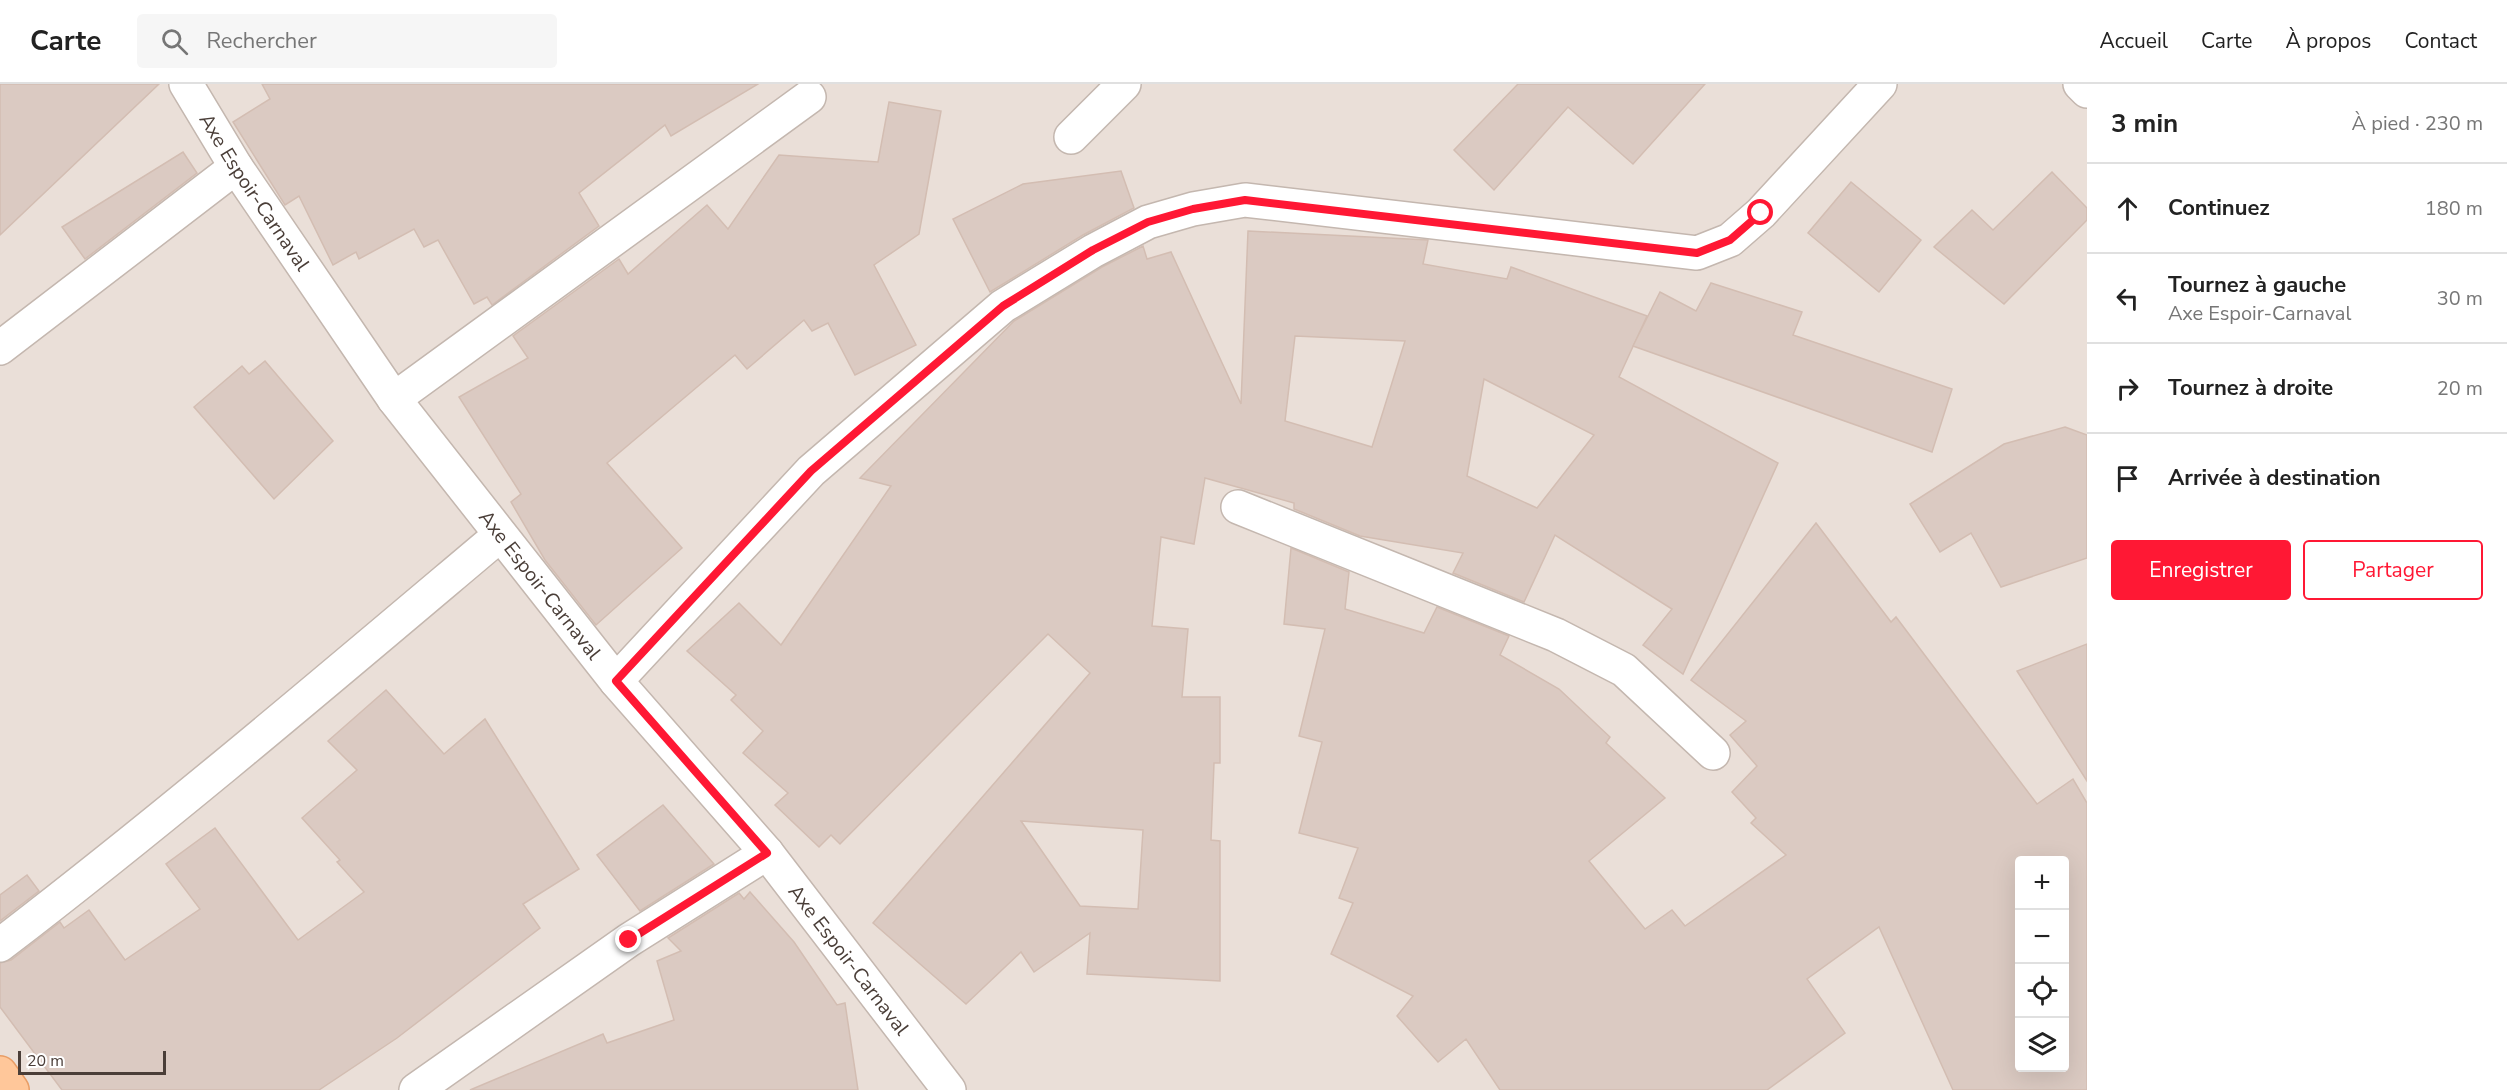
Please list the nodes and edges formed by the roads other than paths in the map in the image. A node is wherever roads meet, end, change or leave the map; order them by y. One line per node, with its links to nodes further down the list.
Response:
1 (186, 84): 8 (street, Axe Espoir-Carnaval)
2 (1124, 84): 7 (street)
3 (1880, 84): 13 (street)
4 (2080, 84): 5 (street)
5 (2087, 91)
6 (809, 97): 10 (street)
7 (1071, 137)
8 (236, 167): 9 (street); 10 (street, Axe Espoir-Carnaval)
9 (0, 348)
10 (394, 399): 12 (street, Axe Espoir-Carnaval)
11 (1238, 507): 14 (street)
12 (500, 535): 13 (street, Axe Espoir-Carnaval); 16 (street)
13 (616, 681): 15 (street, Axe Espoir-Carnaval)
14 (1713, 753)
15 (767, 853): 19 (street); 20 (street, Axe Espoir-Carnaval)
16 (0, 945)
17 (0, 1073): 18 (main road)
18 (12, 1090)
19 (416, 1090)
20 (949, 1090)

